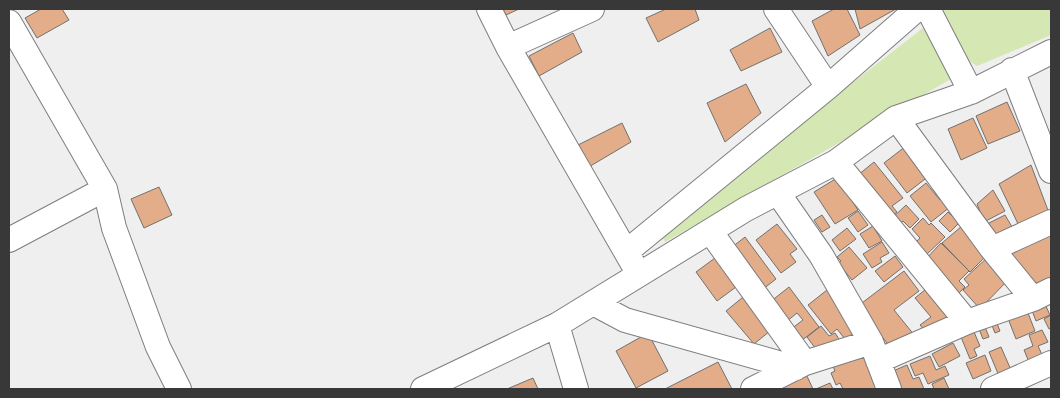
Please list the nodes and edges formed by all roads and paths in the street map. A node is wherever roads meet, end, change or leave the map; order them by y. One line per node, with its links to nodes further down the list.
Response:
1 (489, 9): 7 (street)
2 (592, 9): 7 (street)
3 (776, 9): 10 (street)
4 (917, 9): 10 (street)
5 (928, 9): 11 (street)
6 (9, 22): 15 (street)
7 (508, 48): 21 (street)
8 (1051, 52): 9 (street)
9 (1012, 70): 11 (street); 13 (street)
10 (828, 87): 21 (street)
11 (971, 92): 12 (street)
12 (896, 118): 14 (street); 20 (street)
13 (1049, 160)
14 (836, 162): 16 (street); 25 (street)
15 (105, 189): 19 (street); 30 (street)
16 (778, 193): 18 (street); 27 (street)
17 (1051, 222): 20 (street)
18 (710, 231): 22 (street); 29 (street)
19 (9, 240)
20 (992, 249): 23 (street)
21 (626, 252): 22 (street)
22 (639, 274): 24 (street)
23 (1042, 294): 25 (street)
24 (593, 303): 26 (street); 29 (street)
25 (967, 322): 27 (street)
26 (557, 325): 31 (street); 32 (street)
27 (874, 352): 29 (street); 34 (street)
28 (1051, 363): 35 (street)
29 (801, 365): 33 (street)
30 (179, 389)
31 (423, 389)
32 (576, 389)
33 (752, 389)
34 (889, 389)
35 (993, 389)

